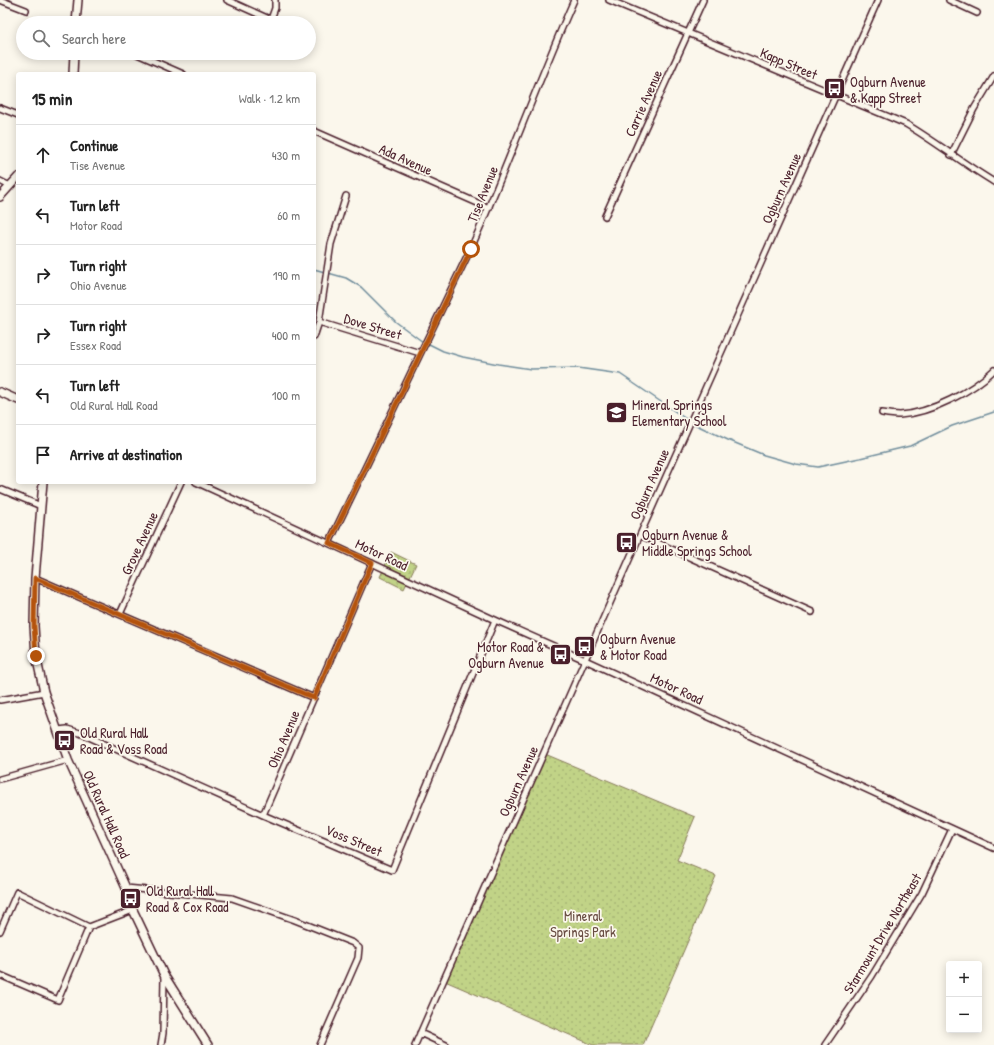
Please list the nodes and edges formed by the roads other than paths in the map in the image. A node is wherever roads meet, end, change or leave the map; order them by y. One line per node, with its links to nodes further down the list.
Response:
1 (0, 0): 10 (street)
2 (78, 0): 12 (main road)
3 (227, 0): 13 (street)
4 (275, 0): 14 (street)
5 (574, 0): 32 (street, Tise Avenue)
6 (609, 0): 15 (street, Kapp Street)
7 (703, 0): 15 (street, Carrie Avenue)
8 (878, 0): 21 (street, Ogburn Avenue)
9 (949, 0): 11 (street)
10 (26, 10)
11 (977, 13)
12 (77, 16)
13 (262, 16)
14 (272, 16)
15 (688, 33): 21 (street, Kapp Street); 33 (street, Carrie Avenue)
16 (74, 60): 18 (main road)
17 (151, 60): 19 (street)
18 (73, 72)
19 (178, 72)
20 (994, 76): 25 (street)
21 (835, 96): 25 (street, Kapp Street); 46 (street, Ogburn Avenue)
22 (0, 108): 23 (street)
23 (16, 113)
24 (316, 133): 32 (street, Ada Avenue)
25 (952, 155): 28 (street, Kapp Street)
26 (16, 179): 29 (main road)
27 (0, 181): 29 (street)
28 (994, 182)
29 (10, 186): 31 (main road)
30 (346, 196): 34 (street)
31 (0, 197)
32 (489, 208): 36 (street, Tise Avenue)
33 (606, 216)
34 (319, 322): 35 (street); 36 (street, Dove Street)
35 (316, 331)
36 (420, 354): 47 (street, Tise Avenue)
37 (994, 370): 40 (street)
38 (0, 392): 39 (main road)
39 (16, 399)
40 (882, 413)
41 (43, 484): 45 (main road, Old Rural Hall Road)
42 (180, 484): 51 (street, Grove Avenue)
43 (200, 484): 47 (street, Motor Road)
44 (0, 489): 45 (street)
45 (41, 506): 49 (main road, Old Rural Hall Road)
46 (640, 535): 50 (street); 53 (street, Ogburn Avenue)
47 (329, 543): 48 (street, Motor Road)
48 (372, 563): 52 (street, Motor Road); 55 (street, Ohio Avenue)
49 (35, 578): 51 (street); 54 (main road, Old Rural Hall Road)
50 (812, 612)
51 (120, 614): 55 (street)
52 (495, 620): 53 (street, Motor Road); 60 (street, Voss Street)
53 (585, 660): 61 (street, Motor Road); 69 (street, Ogburn Avenue)
54 (44, 692): 56 (street); 57 (main road, Old Rural Hall Road)
55 (314, 698): 60 (street, Ohio Avenue)
56 (0, 700)
57 (58, 730): 58 (main road, Old Rural Hall Road); 60 (street, Voss Street)
58 (68, 760): 59 (street); 63 (main road, Old Rural Hall Road)
59 (0, 779)
60 (263, 815)
61 (952, 829): 62 (street, Motor Road); 75 (street, Starmount Drive Northeast)
62 (994, 848)
63 (126, 888): 64 (main road, Old Rural Hall Road); 72 (street)
64 (133, 910): 65 (street); 68 (main road, Old Rural Hall Road)
65 (89, 927): 66 (street); 67 (street)
66 (0, 930)
67 (0, 975)
68 (164, 975): 70 (street); 71 (main road, Old Rural Hall Road)
69 (420, 1033): 73 (street, Ogburn Avenue); 74 (street)
70 (161, 1045)
71 (208, 1045)
72 (320, 1045)
73 (415, 1045)
74 (446, 1045)
75 (825, 1045)

